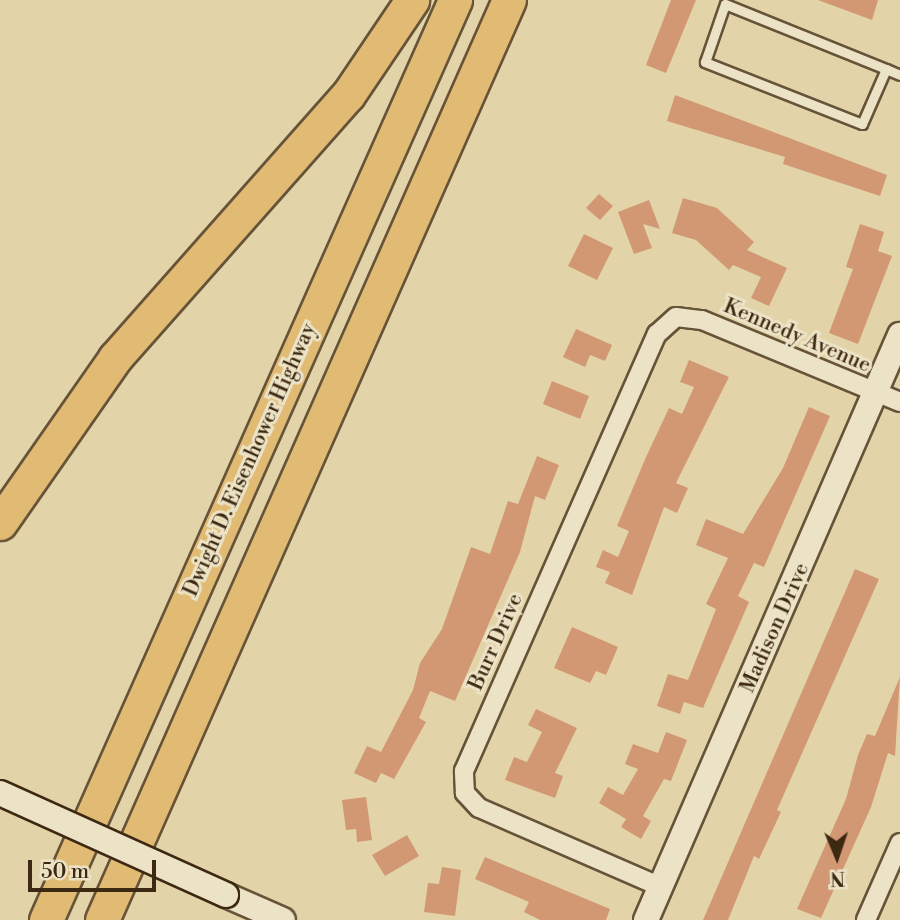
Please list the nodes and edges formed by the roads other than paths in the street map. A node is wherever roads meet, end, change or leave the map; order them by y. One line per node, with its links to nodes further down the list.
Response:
1 (412, 0): 9 (highway)
2 (455, 0): 14 (highway, Dwight D. Eisenhower Highway)
3 (509, 0): 13 (highway)
4 (886, 69): 4 (lane); 5 (lane)
5 (900, 75)
6 (676, 317): 8 (street, Kennedy Avenue); 12 (street, Burr Drive)
7 (900, 335): 8 (street, Madison Drive)
8 (889, 398): 12 (street, Madison Drive)
9 (0, 523)
10 (0, 793): 15 (street, bridge)
11 (900, 842): 17 (street)
12 (661, 887): 16 (street, Madison Drive)
13 (103, 919)
14 (46, 920)
15 (283, 920)
16 (646, 920)
17 (866, 920)

